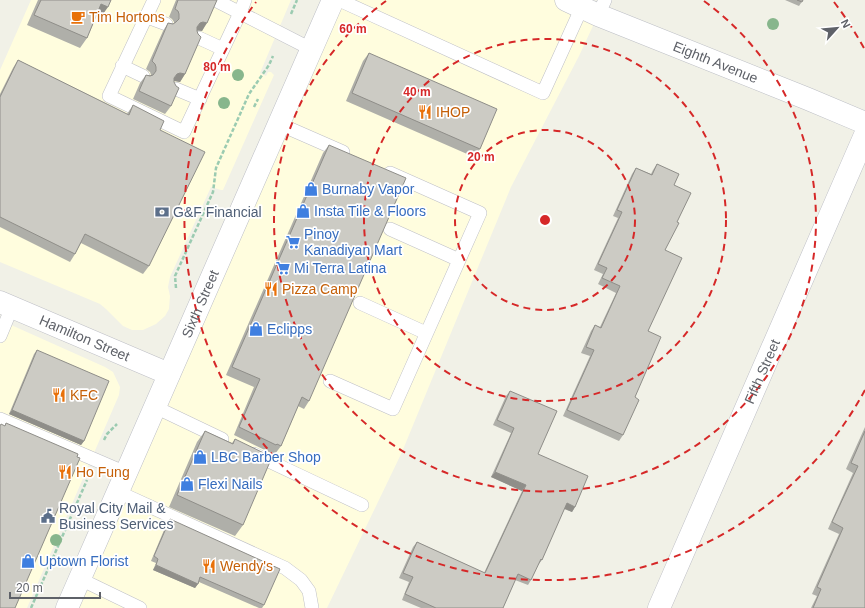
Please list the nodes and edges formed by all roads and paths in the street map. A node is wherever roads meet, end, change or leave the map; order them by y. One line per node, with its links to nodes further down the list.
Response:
1 (154, 0): 9 (lane)
2 (215, 0): 8 (lane)
3 (245, 0): 8 (lane)
4 (297, 0): 10 (path)
5 (333, 0): 14 (street, Sixth Street)
6 (339, 0): 7 (lane)
7 (588, 5): 21 (street, Eighth Avenue)
8 (240, 13): 13 (lane); 14 (lane)
9 (147, 17): 11 (lane); 16 (lane)
10 (290, 17)
11 (166, 24)
12 (199, 38): 13 (lane)
13 (223, 49): 19 (lane)
14 (311, 49): 20 (street, Sixth Street)
15 (269, 65): 27 (path)
16 (122, 66): 17 (lane); 19 (lane)
17 (143, 76)
18 (176, 89): 19 (lane)
19 (200, 99)
20 (279, 124): 23 (lane); 32 (street, Sixth Street)
21 (865, 124)
22 (865, 135): 46 (street, Fifth Street)
23 (357, 159)
24 (379, 168): 26 (lane)
25 (390, 230): 26 (lane)
26 (459, 260): 30 (lane)
27 (176, 289)
28 (360, 303): 30 (lane)
29 (6, 305): 31 (lane); 32 (street, Hamilton Street)
30 (426, 333): 33 (lane)
31 (0, 336)
32 (170, 374): 34 (street, Sixth Street)
33 (330, 381)
34 (155, 407): 36 (lane); 39 (street, Sixth Street)
35 (0, 419): 39 (lane)
36 (232, 444)
37 (246, 450): 40 (lane)
38 (88, 479): 42 (path)
39 (122, 483): 41 (street, Sixth Street); 45 (lane)
40 (362, 505)
41 (80, 579): 43 (street, Sixth Street); 44 (lane)
42 (31, 608)
43 (67, 608)
44 (140, 608)
45 (312, 608)
46 (659, 608)

